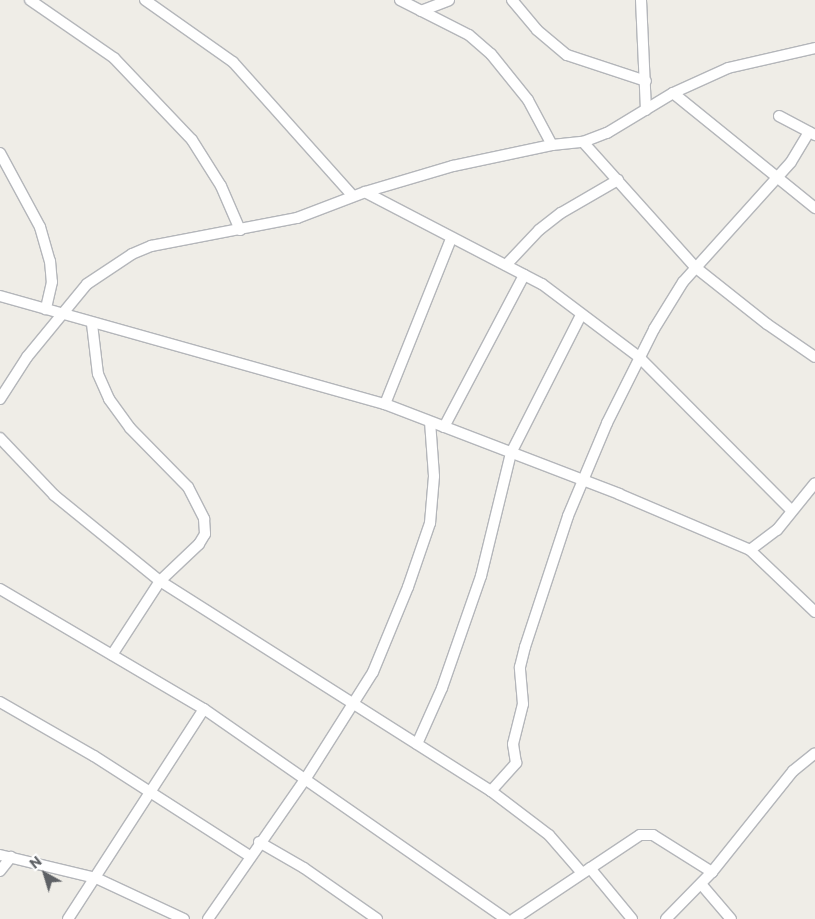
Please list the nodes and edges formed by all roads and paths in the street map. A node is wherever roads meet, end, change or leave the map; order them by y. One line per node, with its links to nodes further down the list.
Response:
1 (30, 0): 22 (street)
2 (145, 0): 20 (street)
3 (400, 0): 7 (street)
4 (449, 0): 7 (street)
5 (512, 0): 9 (street)
6 (641, 0): 9 (street)
7 (422, 11): 15 (street)
8 (815, 48): 10 (street)
9 (646, 81): 11 (street)
10 (673, 93): 11 (street); 17 (street)
11 (646, 110): 14 (street)
12 (779, 116): 13 (street)
13 (812, 133): 17 (street)
14 (583, 142): 15 (street); 18 (street)
15 (552, 144): 19 (street)
16 (0, 153): 28 (street)
17 (776, 179): 21 (street); 25 (street)
18 (618, 180): 24 (street); 25 (street)
19 (365, 192): 20 (street); 23 (street)
20 (353, 196): 22 (street)
21 (815, 208)
22 (240, 230): 29 (street)
23 (451, 238): 24 (street); 35 (street)
24 (506, 265): 26 (street)
25 (695, 267): 32 (street); 33 (street)
26 (524, 275): 30 (street); 37 (street)
27 (0, 296): 28 (street)
28 (46, 308): 29 (street)
29 (62, 315): 31 (street); 34 (street)
30 (581, 315): 32 (street); 39 (street)
31 (92, 324): 35 (street); 44 (street)
32 (639, 357): 40 (street); 42 (street)
33 (815, 357)
34 (0, 399)
35 (385, 404): 36 (street)
36 (430, 422): 37 (street); 49 (street)
37 (444, 428): 39 (street)
38 (0, 438): 44 (street)
39 (511, 453): 40 (street); 51 (street)
40 (582, 482): 43 (street); 54 (street)
41 (815, 483): 42 (street)
42 (791, 510): 43 (street)
43 (750, 550): 46 (street)
44 (160, 581): 47 (street); 49 (street)
45 (0, 589): 47 (street)
46 (815, 612)
47 (112, 656): 50 (street)
48 (0, 702): 55 (street)
49 (354, 704): 51 (street); 53 (street)
50 (204, 709): 53 (street); 55 (street)
51 (417, 744): 54 (street)
52 (815, 753): 62 (street)
53 (306, 778): 56 (street); 69 (street)
54 (491, 791): 61 (street)
55 (150, 792): 58 (street); 63 (street)
56 (259, 842): 58 (street); 68 (street)
57 (0, 855): 59 (street)
58 (250, 856): 67 (street)
59 (11, 857): 60 (street); 63 (street)
60 (0, 871)
61 (586, 871): 62 (street); 70 (street); 71 (street)
62 (712, 872): 64 (street)
63 (96, 878): 65 (street); 66 (street)
64 (701, 884): 72 (street); 73 (street)
65 (68, 919)
66 (184, 919)
67 (208, 919)
68 (377, 919)
69 (506, 919)
70 (514, 919)
71 (632, 919)
72 (666, 919)
73 (731, 919)

